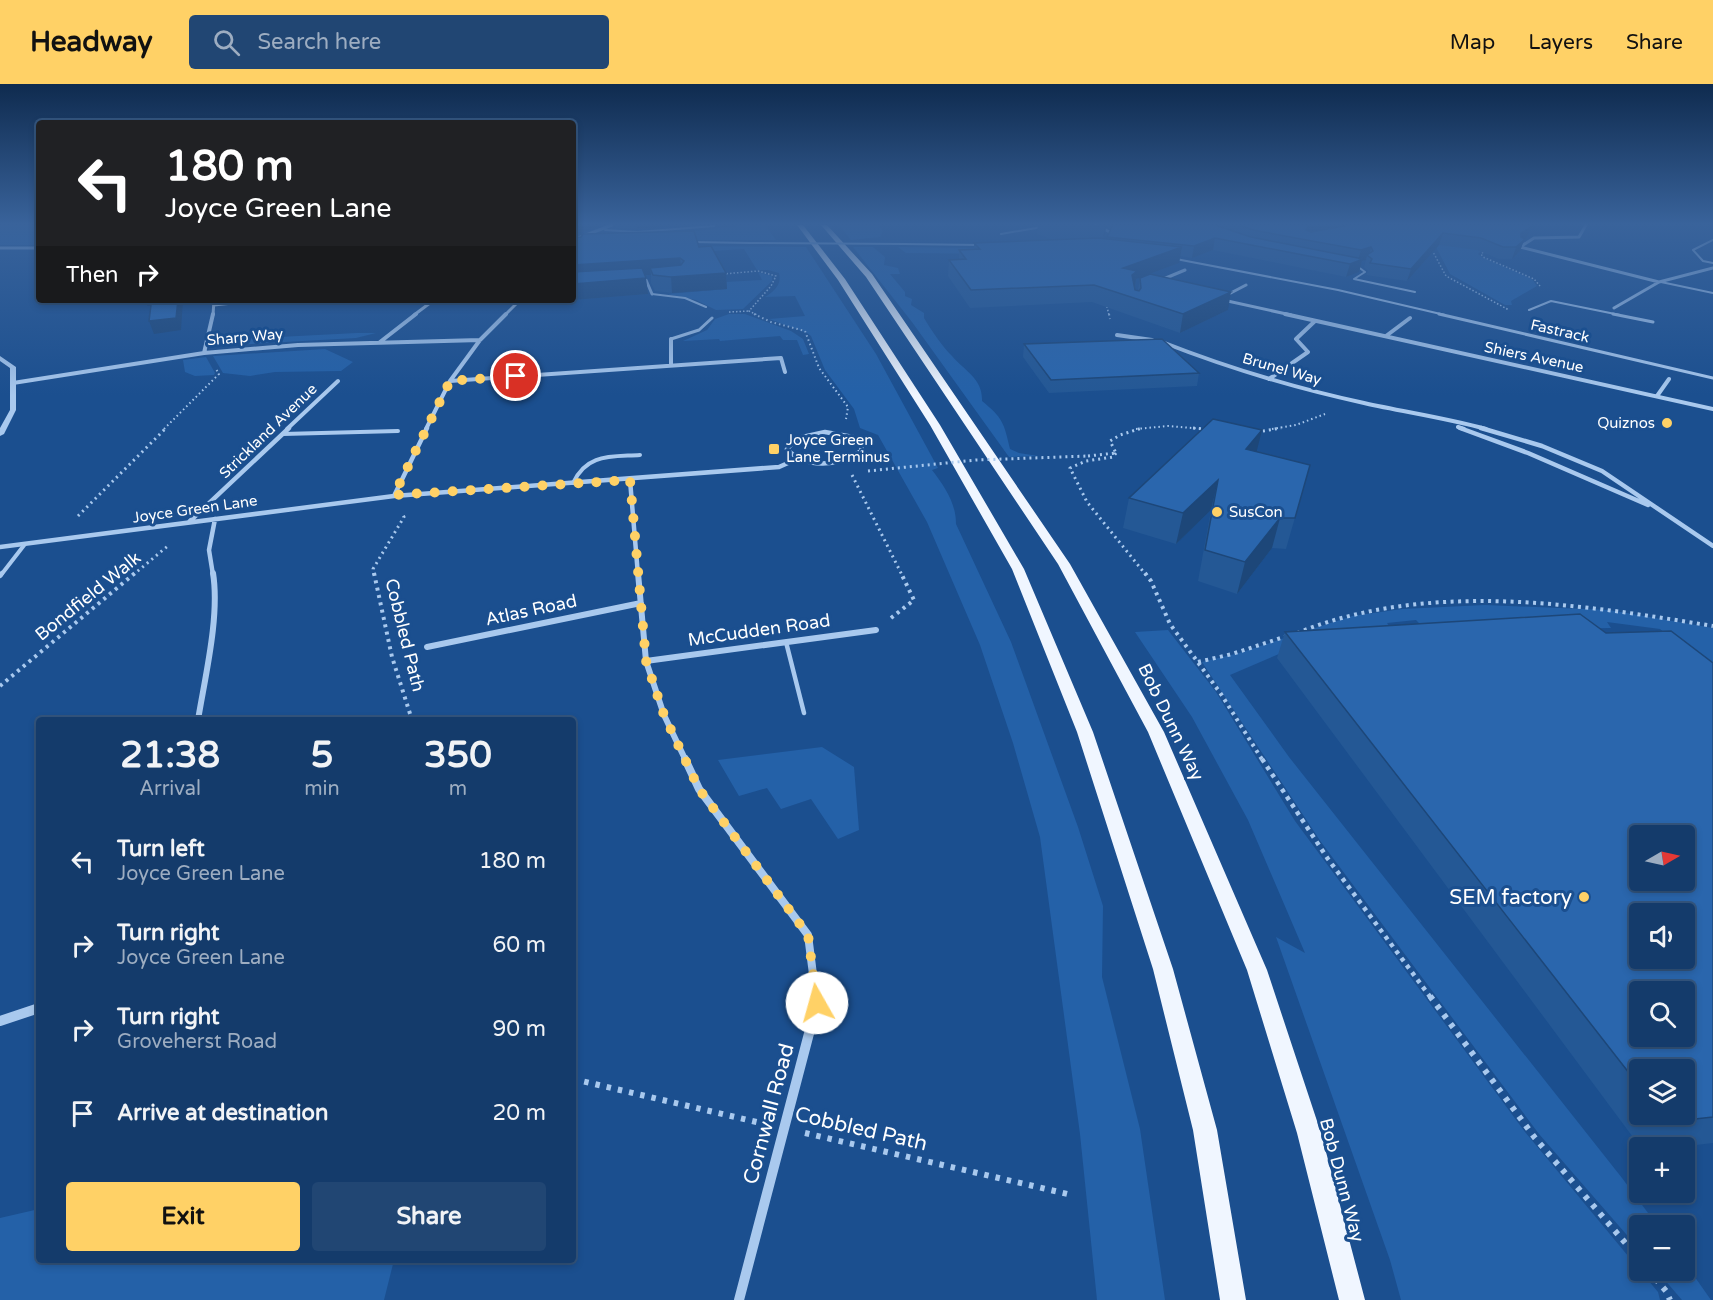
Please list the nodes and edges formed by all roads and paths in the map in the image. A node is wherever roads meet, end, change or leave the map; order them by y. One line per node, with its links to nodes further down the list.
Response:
1 (647, 282): 14 (street)
2 (775, 282): 52 (path)
3 (843, 282): 88 (main road)
4 (873, 282): 89 (main road, Bob Dunn Way)
5 (1157, 282): 10 (street)
6 (1296, 282): 37 (lane, Fastrack)
7 (1367, 282): 12 (lane)
8 (1537, 282): 16 (path)
9 (1660, 282): 13 (lane); 21 (street)
10 (1152, 284)
11 (1246, 285): 26 (street, Shiers Avenue)
12 (1415, 292)
13 (1713, 293)
14 (652, 294): 20 (lane)
15 (1105, 300): 28 (path)
16 (1551, 301): 22 (lane); 23 (lane)
17 (214, 303): 33 (street)
18 (431, 303): 32 (street)
19 (517, 303): 31 (street)
20 (706, 307)
21 (1614, 308): 23 (lane)
22 (1528, 310)
23 (1608, 312): 27 (lane)
24 (712, 318): 30 (lane)
25 (1410, 318): 29 (street)
26 (1315, 321): 29 (street, Shiers Avenue); 38 (street)
27 (1653, 322)
28 (1117, 335): 38 (street, Brunel Way)
29 (1386, 336): 43 (street, Shiers Avenue)
30 (670, 339): 35 (street)
31 (480, 340): 32 (street, Sharp Way); 41 (street)
32 (379, 342): 33 (street, Sharp Way)
33 (204, 353): 42 (street, Sharp Way); 64 (path)
34 (0, 358): 42 (street)
35 (671, 365): 36 (street); 41 (street)
36 (785, 372)
37 (1713, 378)
38 (1269, 379): 46 (street, Brunel Way)
39 (1669, 380): 43 (street)
40 (338, 381): 51 (street, Strickland Avenue)
41 (450, 381): 60 (street)
42 (13, 383): 50 (street)
43 (1657, 396): 44 (street, Shiers Avenue)
44 (1713, 409)
45 (1329, 412): 49 (path)
46 (1443, 422): 61 (street, Brunel Way); 61 (street, Brunel Way)
47 (1212, 429): 53 (path)
48 (398, 431): 51 (lane)
49 (1250, 432)
50 (0, 434)
51 (283, 434): 63 (street, Strickland Avenue)
52 (843, 434): 55 (street); 56 (street)
53 (1116, 453): 57 (path, bridge); 75 (path)
54 (640, 455): 59 (lane)
55 (797, 459): 56 (street); 58 (street, Joyce Green Lane)
56 (814, 463): 71 (path)
57 (868, 471)
58 (630, 480): 59 (street, Joyce Green Lane); 69 (street, Cornwall Road)
59 (573, 483): 60 (street, Joyce Green Lane)
60 (394, 495): 62 (street, Joyce Green Lane); 79 (path, Cobbled Path)
61 (1660, 510): 66 (street, Brunel Way)
62 (215, 519): 63 (street, Joyce Green Lane); 78 (street)
63 (189, 522): 64 (street, Joyce Green Lane); 76 (path, Bondfield Walk)
64 (55, 540): 65 (street, Joyce Green Lane)
65 (25, 544): 67 (street, Joyce Green Lane); 68 (lane)
66 (1713, 546)
67 (0, 547)
68 (0, 576)
69 (641, 603): 73 (street, Atlas Road); 74 (street, Cornwall Road)
70 (1713, 627): 75 (path)
71 (876, 630): 72 (street, McCudden Road)
72 (786, 642): 74 (street, McCudden Road); 77 (lane)
73 (427, 647)
74 (646, 661): 83 (street, Cornwall Road)
75 (1198, 662): 85 (path)
76 (0, 686)
77 (804, 713)
78 (198, 717)
79 (411, 717)
80 (36, 1009): 81 (street)
81 (0, 1021)
82 (576, 1080): 83 (path, Cobbled Path)
83 (784, 1128): 84 (path, Cobbled Path); 87 (street, Cornwall Road)
84 (1072, 1195)
85 (1629, 1247)
86 (1657, 1281): 90 (path)
87 (739, 1300)
88 (1233, 1300)
89 (1352, 1300)
90 (1670, 1300)

